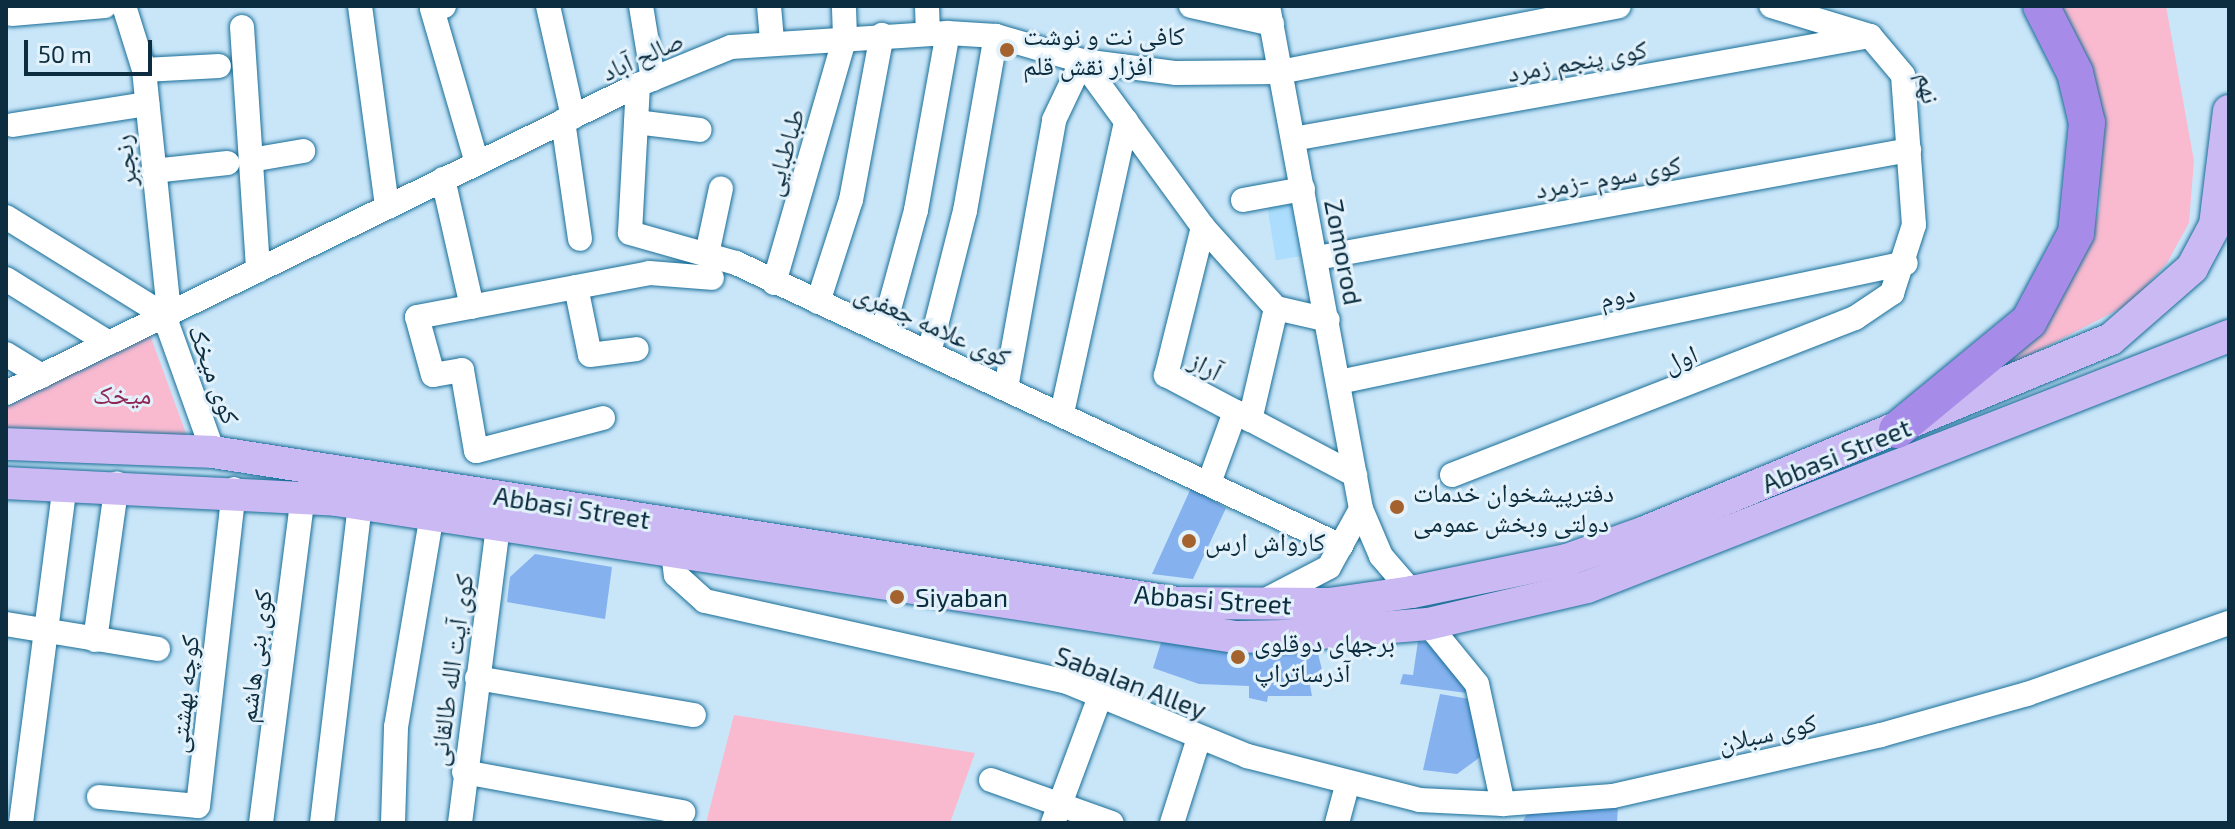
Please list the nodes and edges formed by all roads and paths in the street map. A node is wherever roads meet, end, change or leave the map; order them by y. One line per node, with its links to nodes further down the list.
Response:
1 (105, 6): 14 (street)
2 (124, 6): 25 (street, رنجبر)
3 (360, 6): 45 (street)
4 (444, 6): 39 (street)
5 (548, 6): 30 (street)
6 (641, 6): 27 (street, کوی علامه جعفری)
7 (769, 6): 22 (street)
8 (844, 6): 21 (street, طباطبایی)
9 (927, 6): 17 (street)
10 (1191, 6): 15 (street)
11 (1619, 6): 26 (street, صالح آباد)
12 (1771, 6): 20 (street)
13 (2041, 6): 75 (highway)
14 (12, 14)
15 (1270, 15): 26 (street, Zomorod)
16 (242, 27): 38 (street)
17 (938, 33): 18 (street, صالح آباد); 19 (street, صالح آباد); 62 (street)
18 (882, 35): 21 (street, صالح آباد); 57 (street)
19 (996, 36): 23 (street, صالح آباد); 66 (street)
20 (1870, 36): 35 (street, کوی پنجم زمرد); 36 (street, نهم)
21 (845, 37): 22 (street, صالح آباد); 55 (street, طباطبایی)
22 (772, 42): 27 (street, صالح آباد)
23 (1082, 61): 26 (street, صالح آباد); 31 (street); 70 (street)
24 (219, 66): 25 (street)
25 (144, 70): 28 (street, رنجبر)
26 (1280, 72): 35 (street, Zomorod)
27 (645, 82): 30 (street, صالح آباد); 32 (street, کوی علامه جعفری)
28 (147, 104): 33 (street); 40 (street, رنجبر)
29 (2229, 111): 75 (main road, Abbasi Street)
30 (568, 119): 39 (street, صالح آباد); 48 (street)
31 (1126, 121): 47 (street); 72 (street)
32 (636, 122): 34 (street); 49 (street, کوی علامه جعفری)
33 (13, 125)
34 (700, 130)
35 (1293, 139): 43 (street, Zomorod)
36 (1909, 150): 50 (street, کوی سوم -زمرد); 51 (street, نهم)
37 (303, 151): 38 (street)
38 (240, 162): 40 (street); 52 (street)
39 (477, 163): 41 (street, صالح آباد)
40 (153, 171): 60 (street, رنجبر)
41 (443, 179): 45 (street, صالح آباد); 58 (street)
42 (721, 188): 49 (street)
43 (1303, 189): 44 (street); 50 (street, Zomorod)
44 (1243, 200)
45 (387, 207): 52 (street, صالح آباد)
46 (6, 217): 60 (street)
47 (1203, 227): 59 (street); 73 (street, آراز)
48 (580, 239)
49 (707, 254): 55 (street, کوی علامه جعفری)
50 (1317, 258): 61 (street, Zomorod)
51 (1906, 263): 69 (street, دوم); 79 (street, اول)
52 (258, 270): 60 (street, صالح آباد)
53 (712, 278): 56 (street)
54 (6, 279): 64 (street)
55 (774, 283): 57 (street, کوی علامه جعفری)
56 (576, 287): 58 (street); 65 (street)
57 (818, 302): 62 (street, کوی علامه جعفری)
58 (472, 307): 74 (street)
59 (1276, 308): 61 (street); 73 (street)
60 (166, 314): 64 (street, صالح آباد); 77 (street, کوی میخک)
61 (1328, 320): 69 (street, Zomorod)
62 (883, 331): 66 (street, کوی علامه جعفری)
63 (2229, 336): 98 (main road, Abbasi Street)
64 (109, 343): 68 (street, صالح آباد)
65 (637, 349)
66 (929, 353): 70 (street, کوی علامه جعفری)
67 (6, 354): 68 (street)
68 (42, 376): 71 (street, صالح آباد)
69 (1339, 382): 78 (street, Zomorod)
70 (1006, 388): 72 (street, کوی علامه جعفری)
71 (6, 393)
72 (1062, 413): 82 (street, کوی علامه جعفری)
73 (1242, 416): 78 (street, آراز); 82 (street)
74 (603, 418)
75 (1897, 430): 94 (main road, Abbasi Street)
76 (6, 444): 77 (main road, Abbasi Street)
77 (213, 452): 85 (main road, Abbasi Street)
78 (1355, 475): 88 (street, Zomorod)
79 (1452, 475)
80 (6, 483): 81 (main road, Abbasi Street)
81 (65, 483): 83 (main road, Abbasi Street); 99 (street)
82 (1209, 483): 91 (street, کوی علامه جعفری)
83 (117, 484): 84 (main road, Abbasi Street); 100 (street)
84 (234, 489): 86 (main road, Abbasi Street); 111 (street, کوچه بهشتی)
85 (403, 495): 87 (main road, Abbasi Street); 89 (main road, Abbasi Street); 93 (main road, Abbasi Street)
86 (303, 496): 87 (main road, Abbasi Street); 115 (street, کوی بنی هاشم)
87 (360, 504): 116 (street)
88 (1361, 509): 91 (street); 94 (street, Zomorod)
89 (432, 515): 90 (main road, Abbasi Street); 117 (street)
90 (498, 525): 92 (main road, Abbasi Street); 102 (street, کوی آیت الله طالقانی)
91 (1341, 546): 95 (street)
92 (673, 552): 93 (main road, Abbasi Street); 103 (street, Sabalan Alley)
93 (942, 580): 95 (main road, Abbasi Street); 98 (main road, Abbasi Street)
94 (1412, 592): 95 (main road, Abbasi Street)
95 (1250, 607)
96 (2229, 623): 110 (street, کوی سبلان)
97 (6, 624): 99 (street)
98 (1428, 624): 110 (street)
99 (46, 633): 100 (street); 114 (street)
100 (95, 640): 101 (street)
101 (158, 649)
102 (477, 678): 104 (street); 106 (street, کوی آیت الله طالقانی)
103 (1099, 699): 105 (street, Sabalan Alley); 113 (street)
104 (694, 715)
105 (1199, 738): 108 (street, Sabalan Alley); 120 (street)
106 (464, 772): 112 (street); 118 (street, کوی آیت الله طالقانی)
107 (991, 780): 113 (street)
108 (1348, 782): 110 (street, Sabalan Alley); 121 (street)
109 (99, 797): 111 (street, کوچه بهشتی)
110 (1503, 804)
111 (153, 812)
112 (683, 812)
113 (1057, 813): 119 (street)
114 (21, 823)
115 (261, 823)
116 (322, 823)
117 (393, 823)
118 (460, 823)
119 (1112, 823)
120 (1172, 823)
121 (1337, 823)

